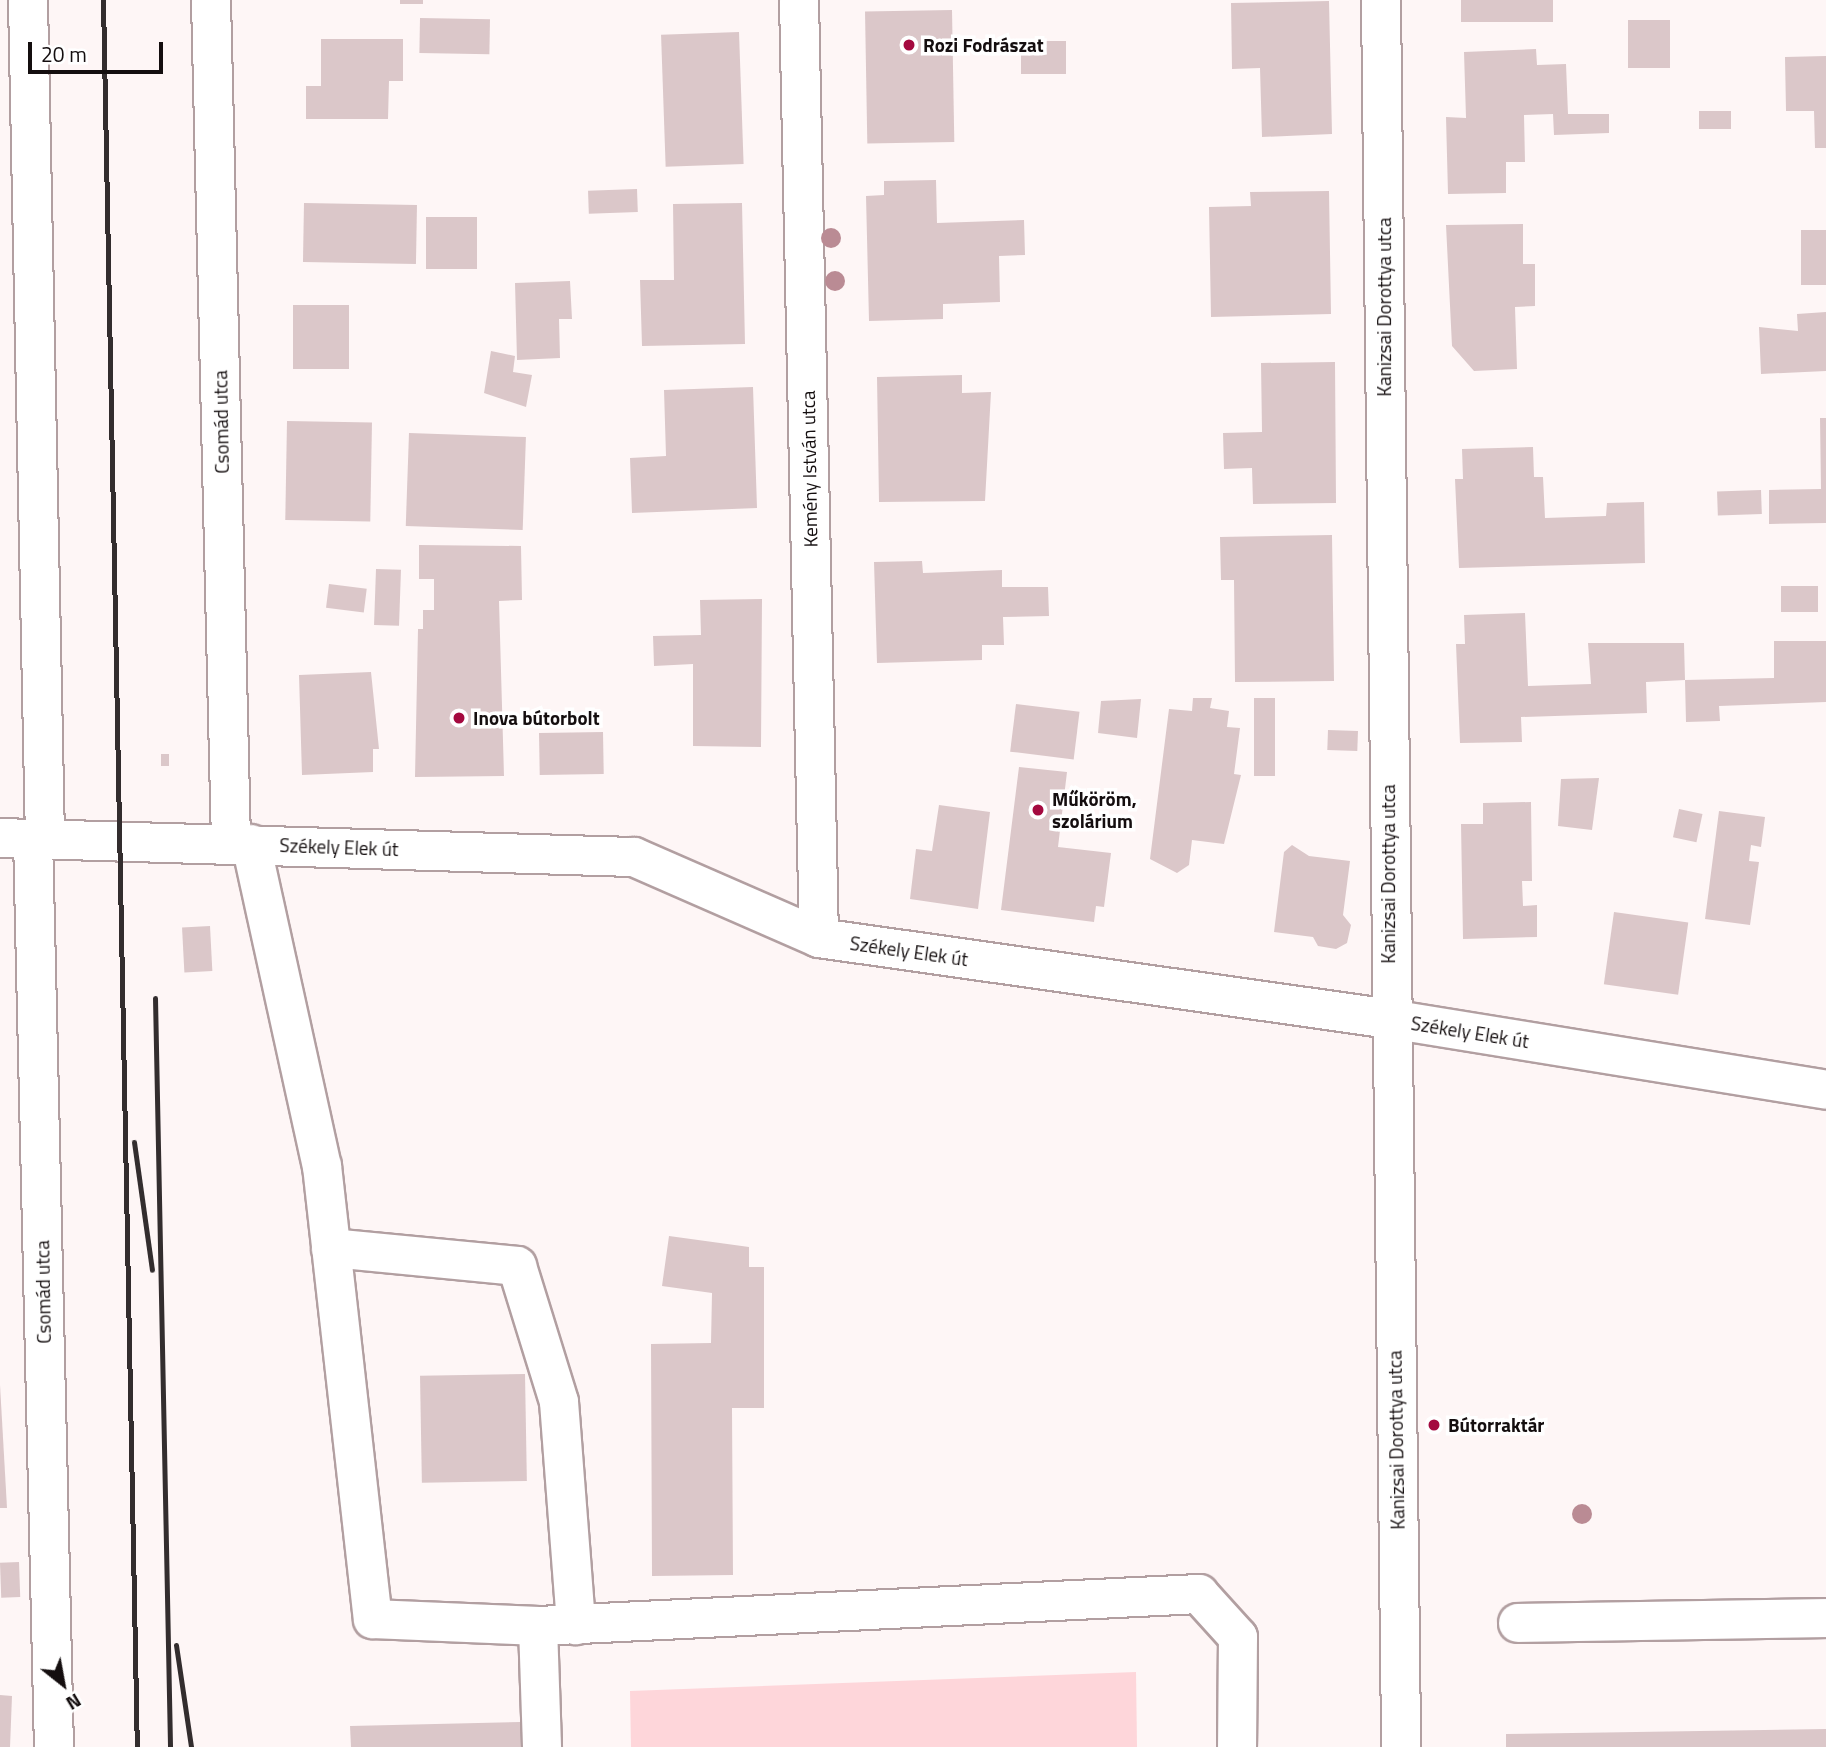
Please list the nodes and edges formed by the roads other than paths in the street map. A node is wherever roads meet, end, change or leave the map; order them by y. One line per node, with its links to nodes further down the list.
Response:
1 (28, 0): 5 (street, Csomád utca)
2 (211, 0): 6 (street, Csomád utca)
3 (799, 0): 7 (street, Kemény István utca)
4 (1381, 0): 8 (street, Kanizsai Dorottya utca)
5 (26, 838): 6 (street, Székely Elek út); 15 (street, Csomád utca)
6 (241, 844): 7 (street, Székely Elek út); 10 (street, Csomád utca)
7 (819, 938): 8 (street, Székely Elek út)
8 (1390, 1019): 9 (street, Székely Elek út); 18 (street, Kanizsai Dorottya utca)
9 (1826, 1090)
10 (331, 1248): 13 (street); 14 (street, Csomád utca)
11 (1826, 1618): 12 (street)
12 (1518, 1623)
13 (576, 1625): 14 (street); 17 (street)
14 (538, 1626): 16 (street)
15 (54, 1747)
16 (542, 1747)
17 (1237, 1747)
18 (1401, 1747)

